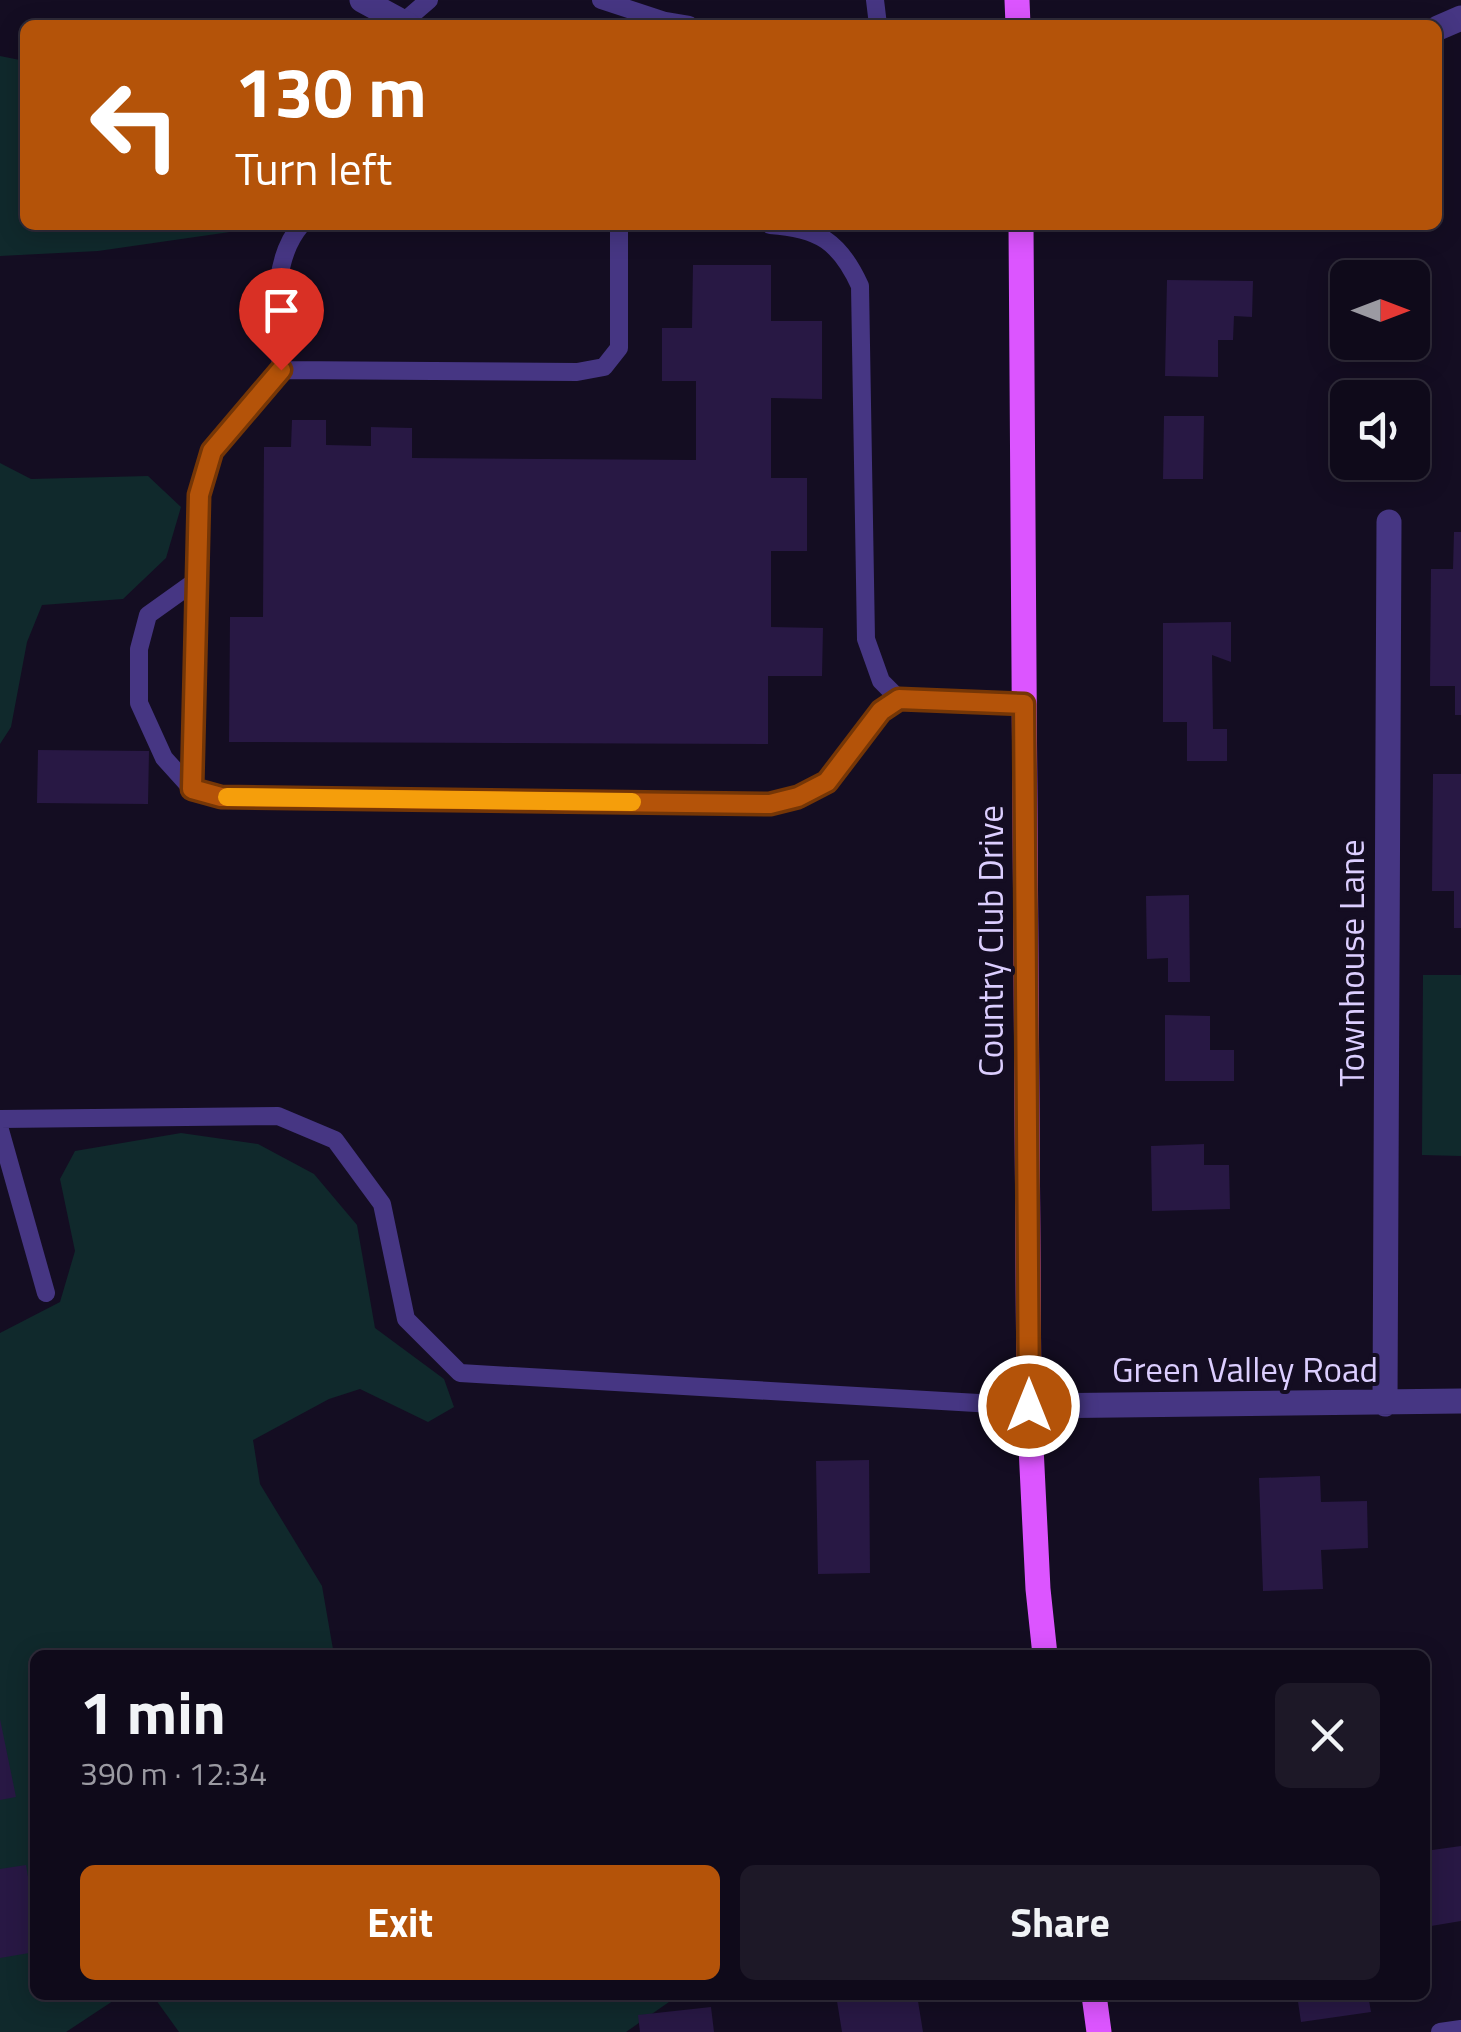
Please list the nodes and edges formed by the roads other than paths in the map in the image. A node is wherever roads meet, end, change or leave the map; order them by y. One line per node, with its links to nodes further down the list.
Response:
1 (362, 0): 4 (street)
2 (430, 0): 5 (lane)
3 (601, 0): 6 (lane)
4 (396, 20)
5 (408, 20)
6 (657, 20)
7 (297, 230): 11 (lane)
8 (619, 230): 11 (lane)
9 (804, 230): 14 (lane)
10 (1021, 230): 15 (main road, Country Club Drive)
11 (281, 370): 13 (lane)
12 (1389, 522): 21 (street, Townhouse Lane)
13 (196, 580): 16 (lane); 16 (lane)
14 (899, 699): 15 (lane); 16 (lane)
15 (1024, 704): 22 (main road, Country Club Drive)
16 (192, 789)
17 (0, 1119): 22 (lane)
18 (0, 1130): 19 (lane)
19 (46, 1293)
20 (1461, 1401): 21 (street, Green Valley Road)
21 (1384, 1404): 22 (street, Green Valley Road)
22 (1029, 1406): 23 (main road, Country Club Drive)
23 (1045, 1650)
24 (1095, 2000): 26 (main road)
25 (1461, 2029): 27 (lane)
26 (1099, 2032)
27 (1440, 2032)

